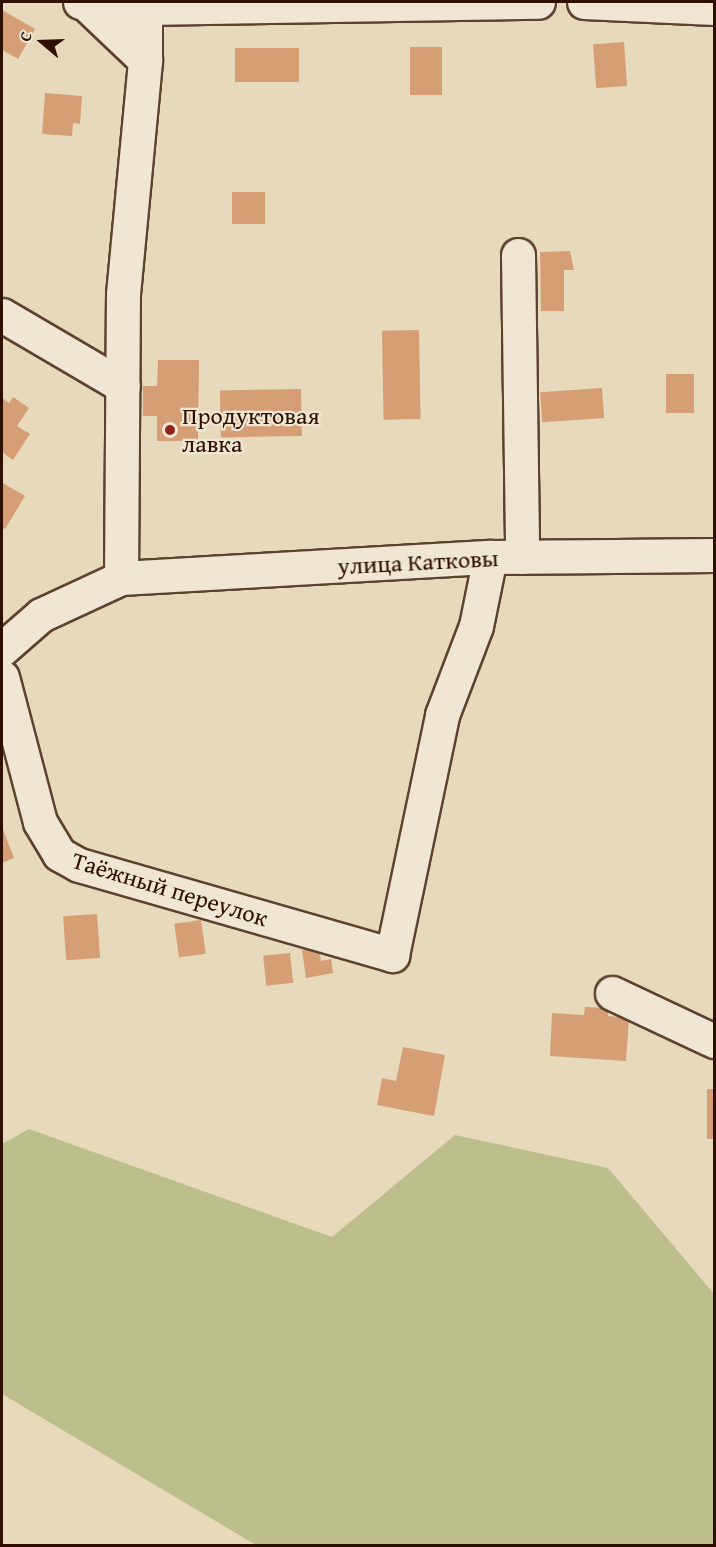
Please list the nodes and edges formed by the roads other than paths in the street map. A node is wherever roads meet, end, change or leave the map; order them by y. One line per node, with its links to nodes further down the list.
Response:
1 (538, 2): 4 (street)
2 (584, 2): 5 (street)
3 (84, 3): 4 (street); 6 (street)
4 (144, 5): 6 (street)
5 (714, 8)
6 (145, 60): 9 (street)
7 (518, 255): 11 (street)
8 (2, 315): 9 (street)
9 (123, 387): 12 (street)
10 (714, 555): 11 (street, улица Катковы)
11 (506, 557): 12 (street, улица Катковы); 16 (street, Таёжный переулок)
12 (121, 578): 15 (street)
13 (2, 611): 14 (street)
14 (2, 634)
15 (2, 649)
16 (2, 677)
17 (612, 993): 18 (street)
18 (714, 1041)

